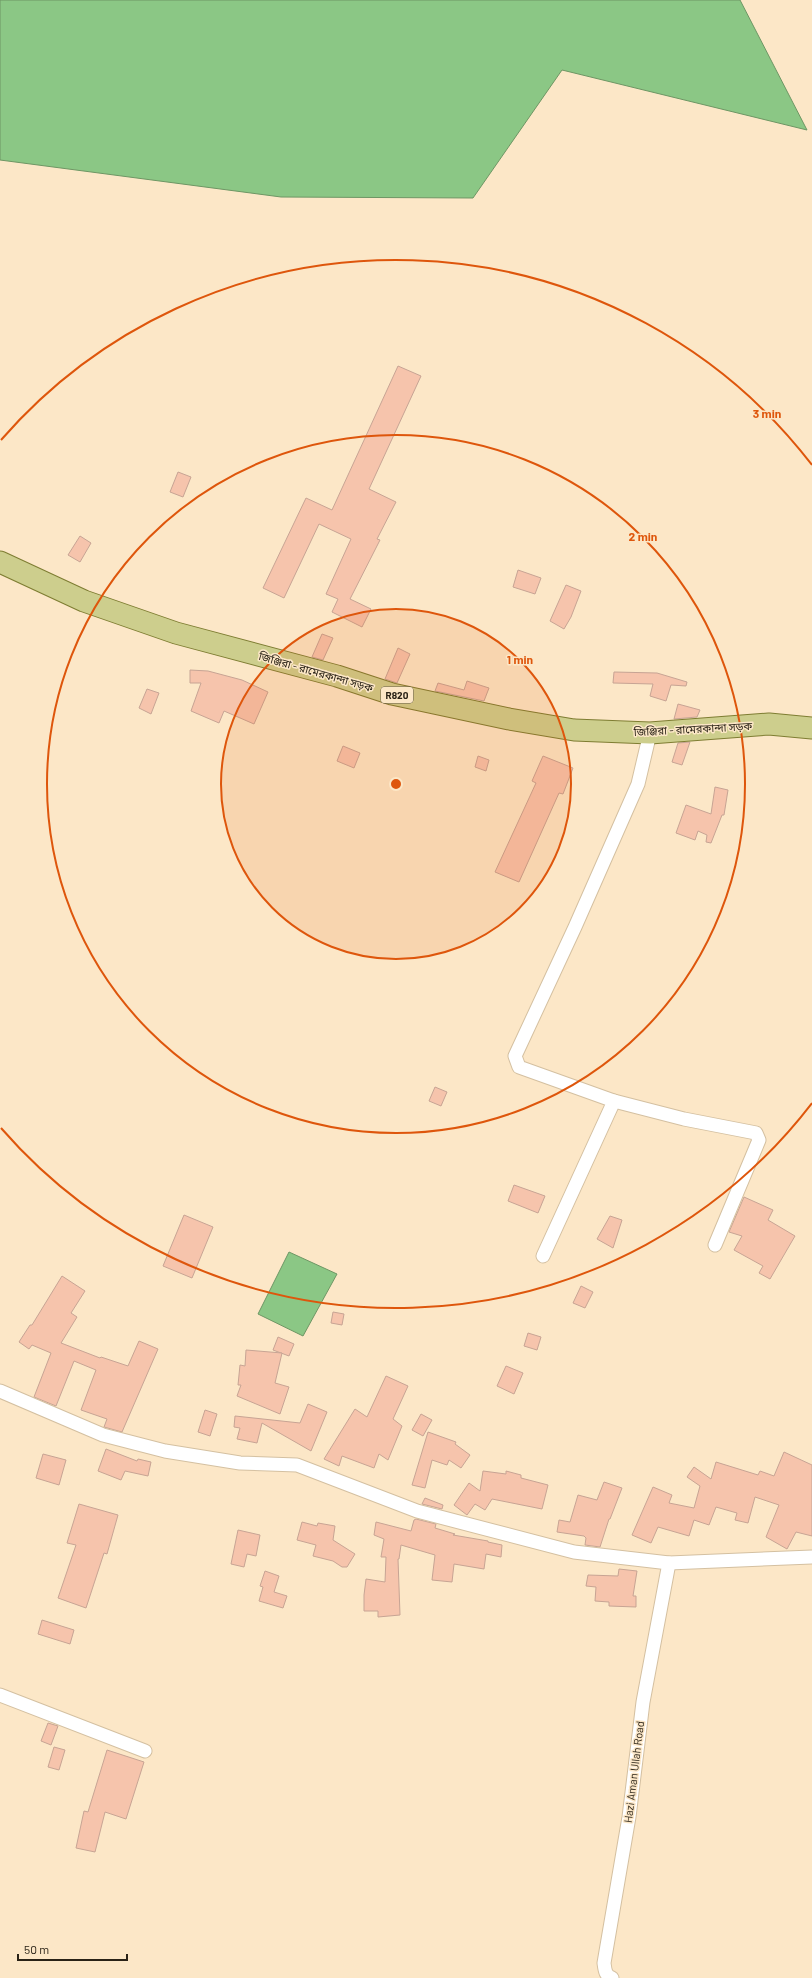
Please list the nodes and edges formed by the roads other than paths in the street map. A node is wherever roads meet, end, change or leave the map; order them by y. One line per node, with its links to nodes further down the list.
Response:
1 (0, 562): 3 (main road, জিঞ্জিরা - রামেরকান্দা সড়ক / R820)
2 (812, 728): 3 (main road, জিঞ্জিরা - রামেরকান্দা সড়ক / R820)
3 (650, 733): 4 (street)
4 (614, 1101): 5 (street); 6 (street)
5 (715, 1245)
6 (543, 1256)
7 (0, 1391): 9 (street)
8 (812, 1557): 9 (street)
9 (669, 1563): 12 (street, Hazi Aman Ullah Road)
10 (0, 1695): 11 (street)
11 (145, 1751)
12 (612, 1978)

